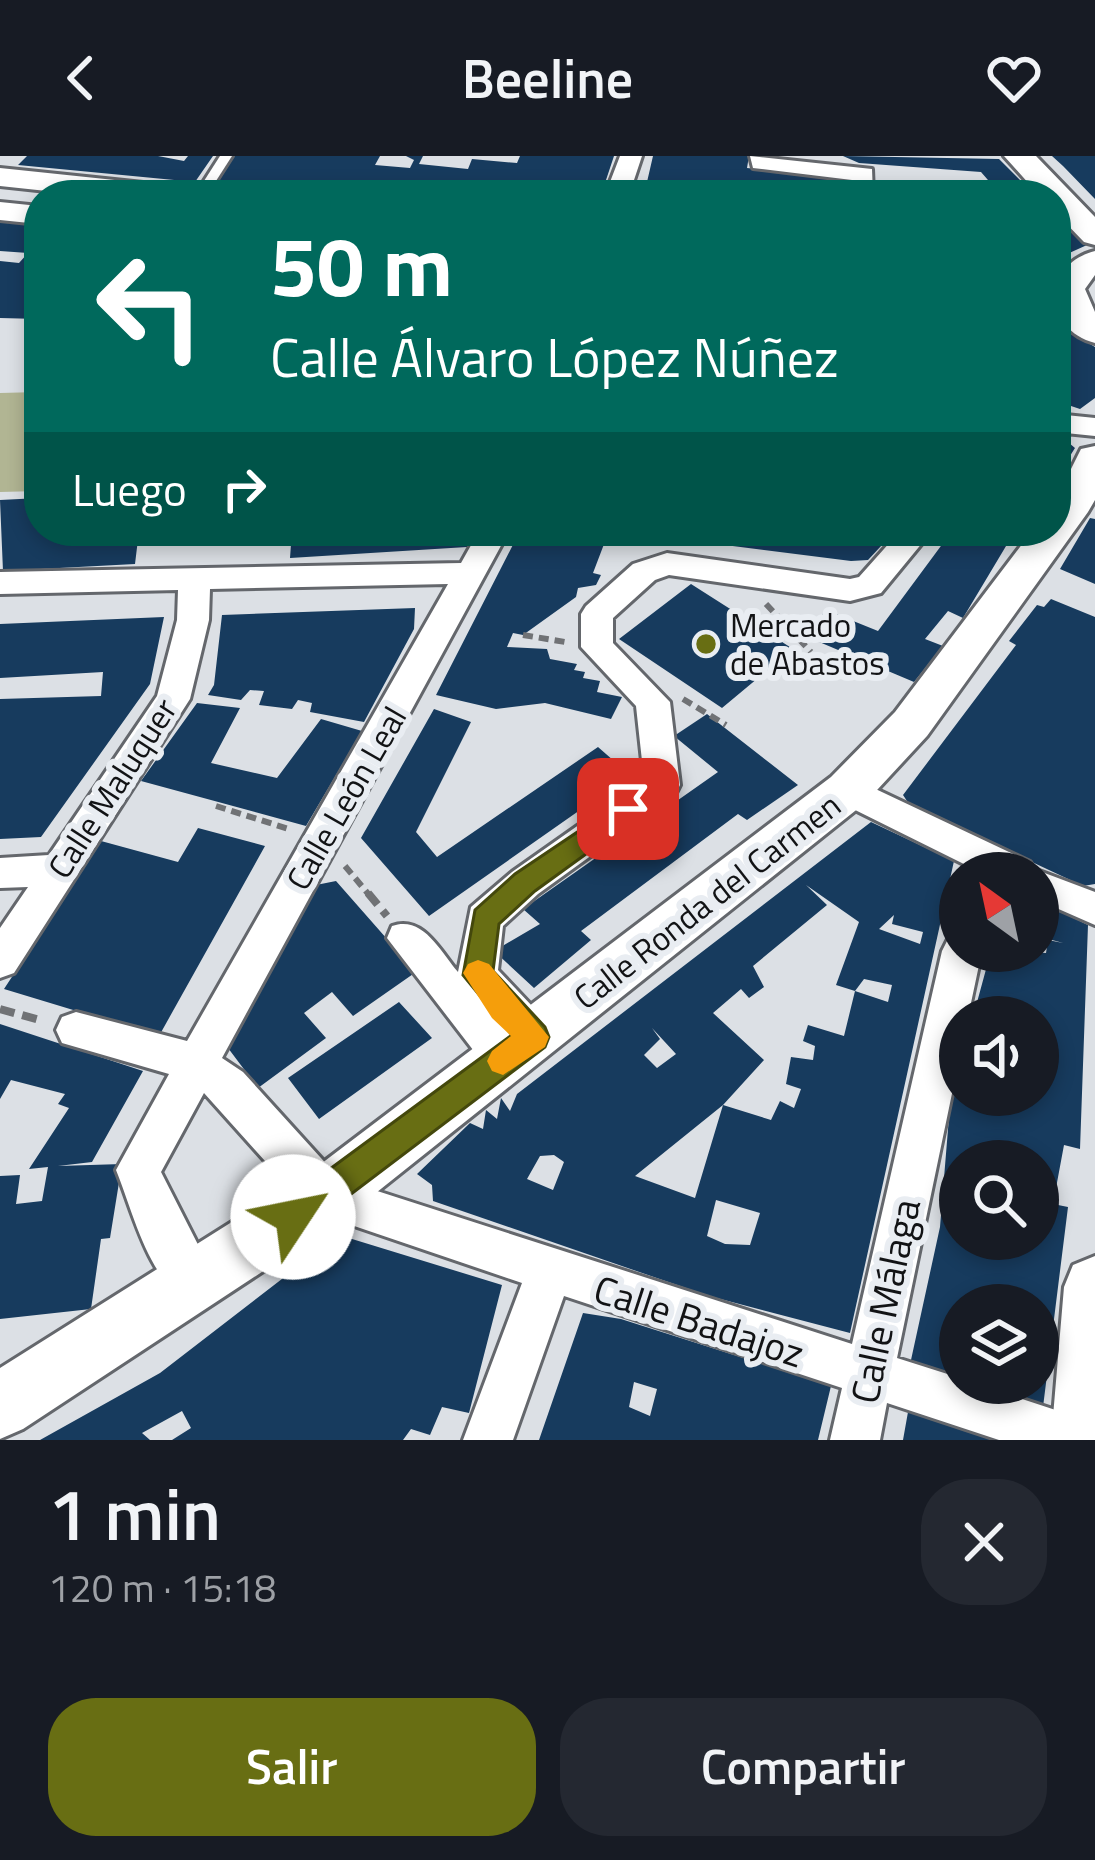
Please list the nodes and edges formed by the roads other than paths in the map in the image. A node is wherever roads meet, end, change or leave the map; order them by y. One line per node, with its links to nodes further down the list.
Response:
1 (761, 156): 3 (street)
2 (1019, 156): 4 (main road)
3 (863, 180)
4 (1042, 180)
5 (1071, 210): 6 (main road)
6 (1095, 235)
7 (1095, 458): 8 (main road, Calle Ronda del Carmen)
8 (1071, 506)
9 (486, 546): 13 (street, Calle León Leal)
10 (904, 546): 26 (street)
11 (1041, 546): 16 (main road, Calle Ronda del Carmen)
12 (0, 583): 14 (street)
13 (467, 584): 14 (street); 27 (street, Calle León Leal)
14 (194, 591): 15 (street); 18 (street, Calle Maluquer)
15 (0, 607)
16 (829, 798): 17 (street); 26 (main road, Calle Ronda del Carmen)
17 (956, 852)
18 (61, 870): 19 (street); 23 (street, Calle Maluquer)
19 (0, 873)
20 (1059, 893): 21 (street)
21 (1095, 909)
22 (406, 938): 26 (street)
23 (0, 961)
24 (957, 972): 32 (street, Calle Málaga)
25 (76, 1030): 27 (street)
26 (519, 1048): 28 (main road, Calle Ronda del Carmen)
27 (194, 1062): 28 (street); 30 (street, Calle León Leal)
28 (326, 1196): 29 (street, Calle Badajoz); 30 (main road, Calle Ronda del Carmen)
29 (549, 1273): 32 (street, Calle Badajoz); 35 (street)
30 (194, 1280): 33 (main road, Calle Ronda del Carmen)
31 (1095, 1287): 34 (main road)
32 (868, 1375): 34 (street, Calle Badajoz); 36 (street, Calle Málaga)
33 (0, 1406)
34 (1085, 1412)
35 (488, 1440)
36 (855, 1440)

